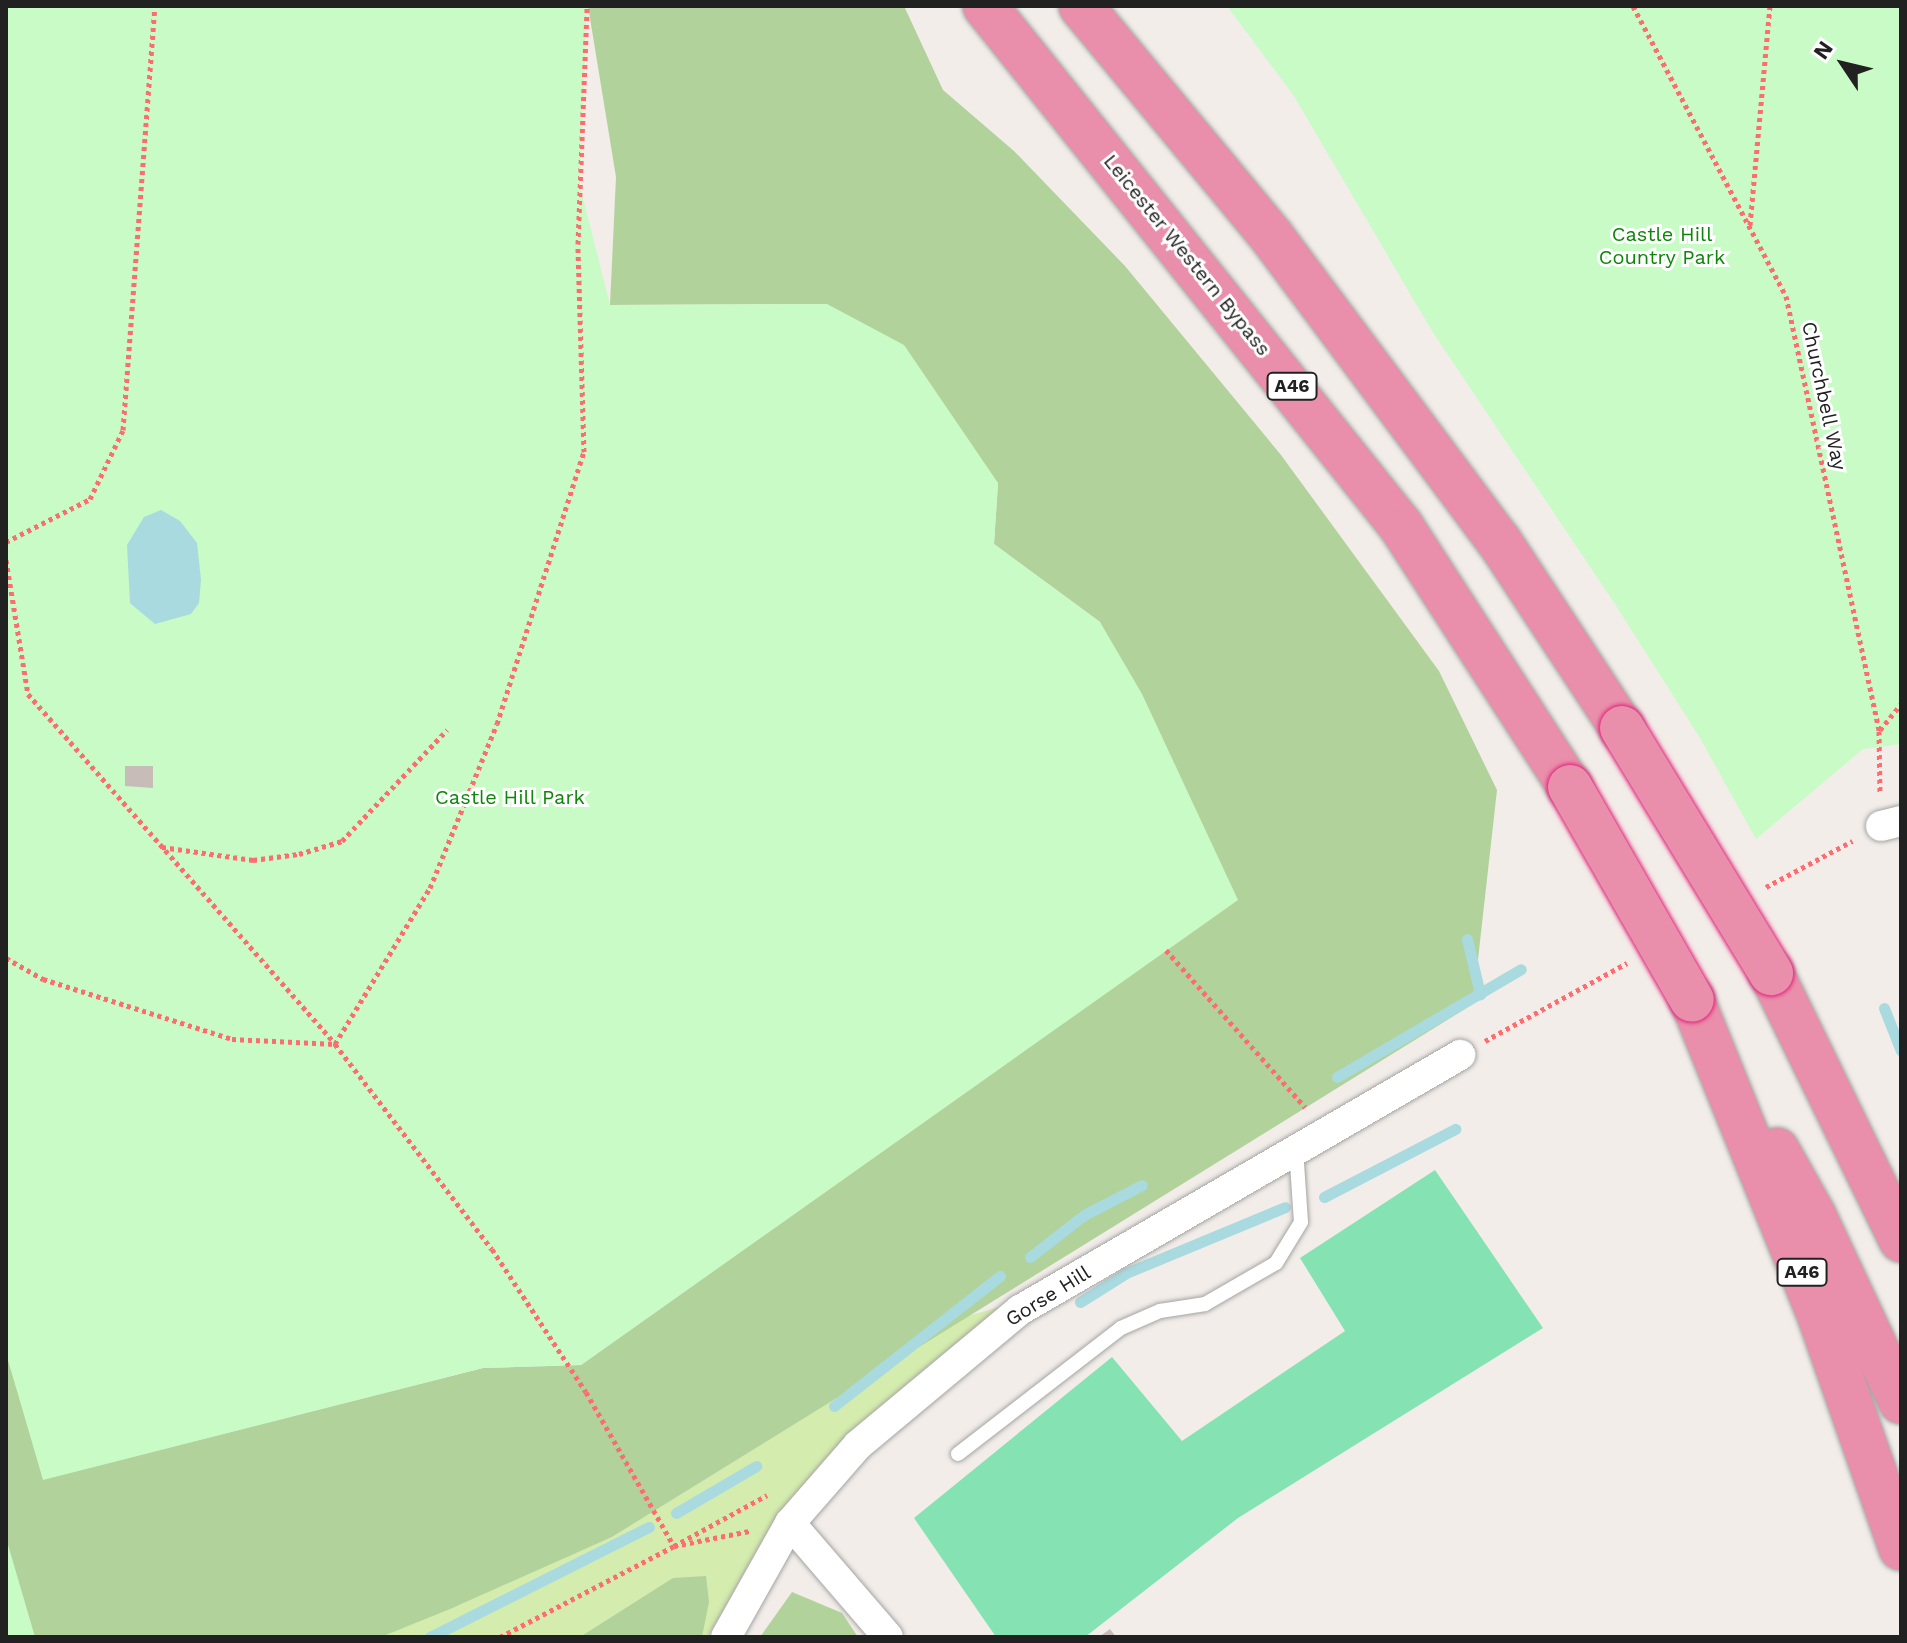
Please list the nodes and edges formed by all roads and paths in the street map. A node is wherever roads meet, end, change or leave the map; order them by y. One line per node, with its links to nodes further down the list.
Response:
1 (155, 6): 8 (path)
2 (587, 6): 18 (path)
3 (985, 6): 17 (highway, Leicester Western Bypass / A46, bridge)
4 (1081, 6): 22 (highway, bridge)
5 (1633, 6): 7 (path, Churchbell Way)
6 (1770, 6): 7 (path)
7 (1750, 226): 12 (path, Churchbell Way)
8 (6, 542)
9 (6, 560): 14 (path)
10 (1901, 704): 12 (path)
11 (447, 730): 14 (path)
12 (1879, 731): 13 (path, Churchbell Way)
13 (1891, 823)
14 (161, 846): 18 (path)
15 (1166, 950): 20 (path)
16 (6, 958): 18 (path)
17 (1692, 1000): 23 (highway, A46); 28 (highway, A46)
18 (335, 1044): 27 (path)
19 (1460, 1055): 20 (street, Gorse Hill)
20 (1327, 1132): 21 (street, Gorse Hill)
21 (1296, 1149): 24 (lane); 26 (street, Gorse Hill)
22 (1901, 1240)
23 (1901, 1402)
24 (958, 1454)
25 (779, 1489): 27 (path)
26 (790, 1523): 27 (path); 30 (street, Gorse Hill); 31 (street)
27 (674, 1546): 29 (path)
28 (1901, 1548)
29 (500, 1637)
30 (726, 1637)
31 (888, 1637)

